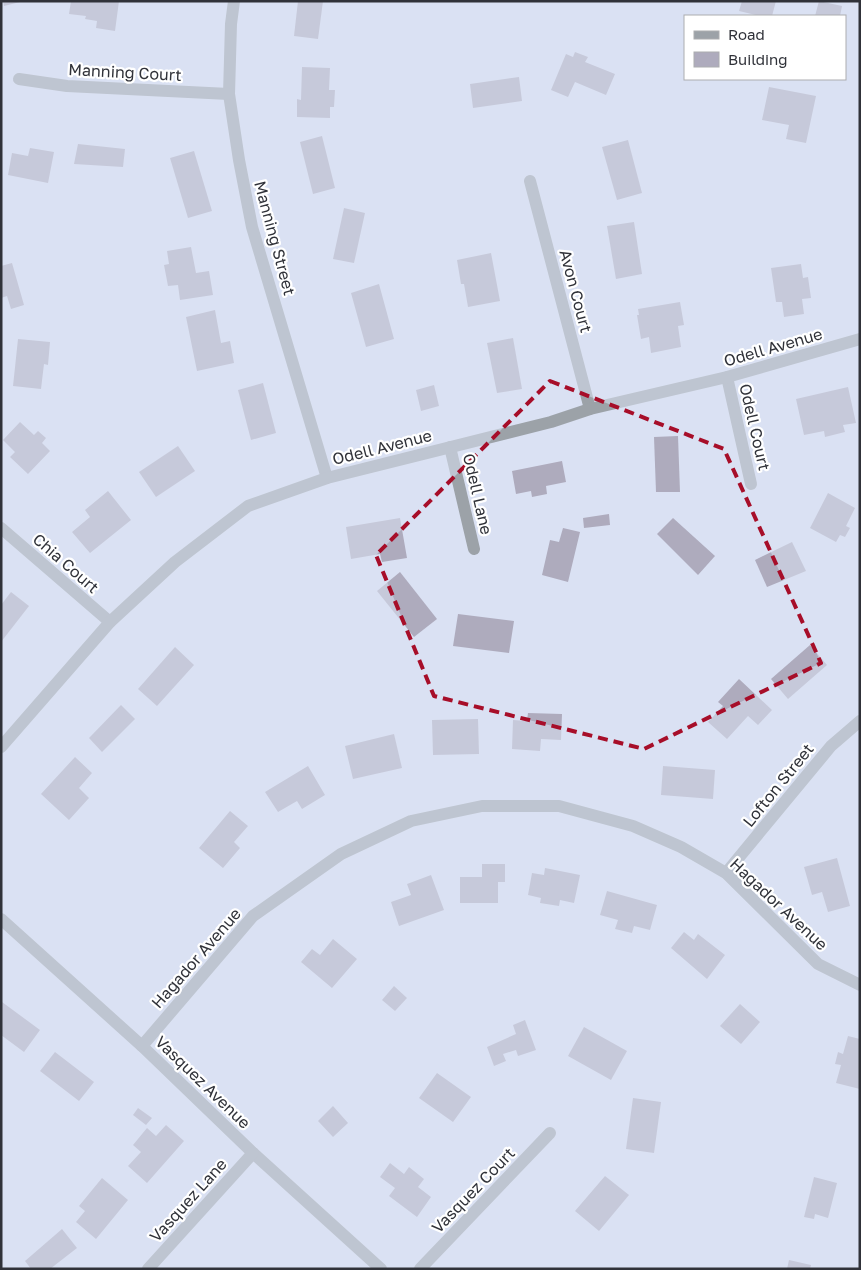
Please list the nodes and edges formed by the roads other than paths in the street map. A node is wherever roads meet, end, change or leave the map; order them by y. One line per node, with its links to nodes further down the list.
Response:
1 (234, 1): 3 (street, Manning Street)
2 (19, 79): 3 (street, Manning Court)
3 (229, 94): 9 (street, Manning Street)
4 (530, 181): 7 (street, Avon Court)
5 (860, 339): 6 (street, Odell Avenue)
6 (728, 378): 7 (street, Odell Avenue); 10 (street, Odell Court)
7 (590, 409): 8 (street, Odell Avenue)
8 (450, 447): 9 (street, Odell Avenue); 12 (street, Odell Lane)
9 (328, 478): 13 (street, Odell Avenue)
10 (751, 484)
11 (1, 528): 13 (street, Chia Court)
12 (474, 549)
13 (110, 622): 15 (street, Odell Avenue)
14 (860, 721): 16 (street, Lofton Street)
15 (1, 747)
16 (726, 873): 18 (street, Hagador Avenue); 19 (street, Hagador Avenue)
17 (1, 919): 19 (street, Vasquez Avenue)
18 (860, 985)
19 (142, 1046): 21 (street, Vasquez Avenue)
20 (550, 1133): 24 (street, Vasquez Court)
21 (253, 1153): 22 (street, Vasquez Lane); 23 (street, Vasquez Avenue)
22 (148, 1269)
23 (380, 1269)
24 (420, 1269)

